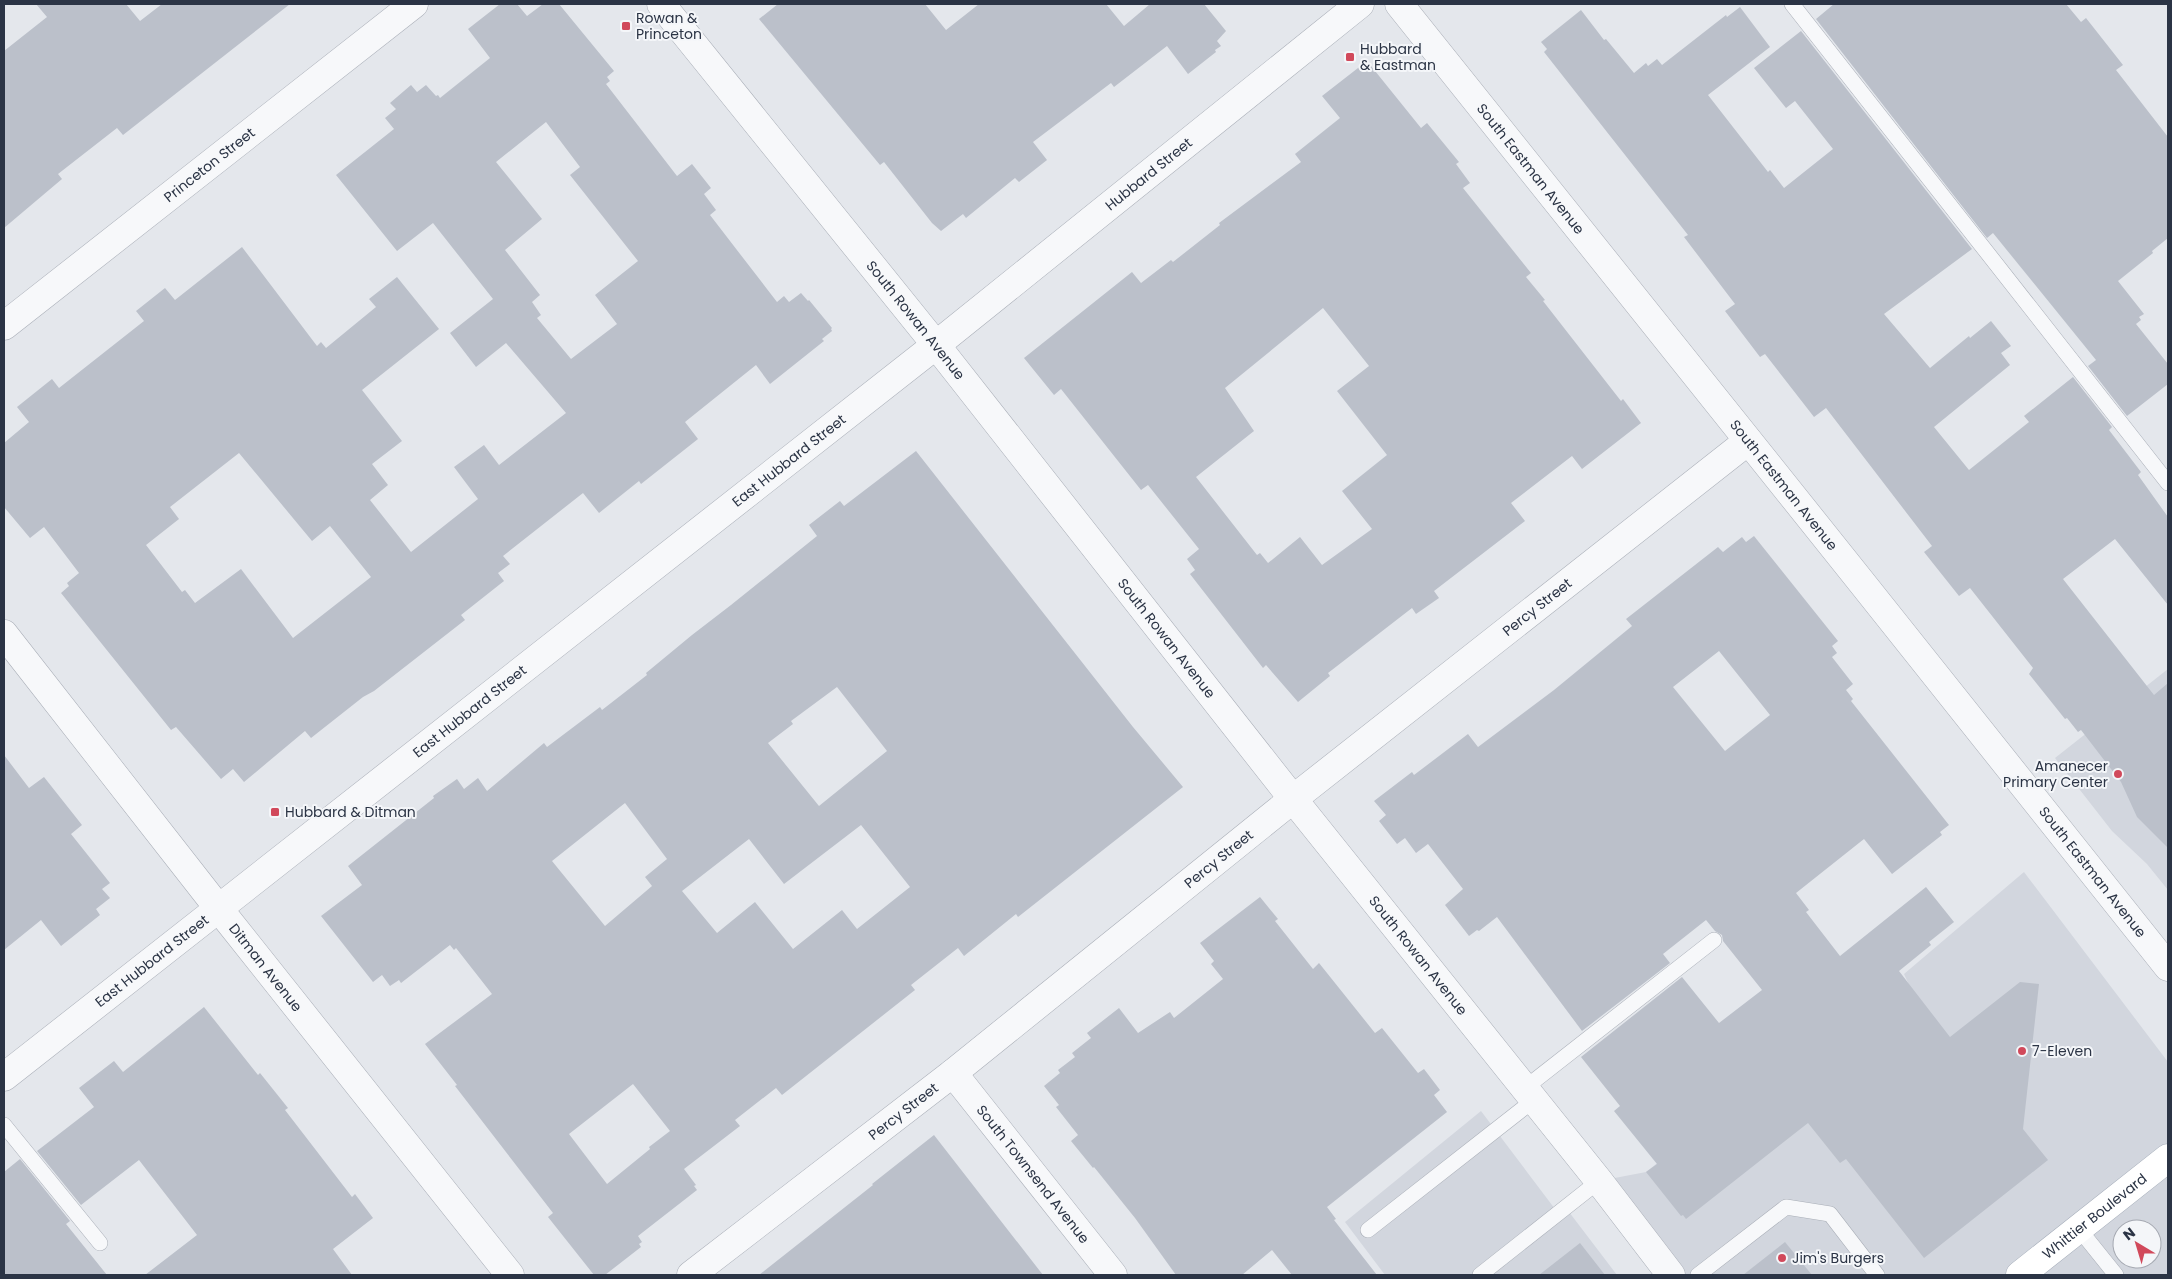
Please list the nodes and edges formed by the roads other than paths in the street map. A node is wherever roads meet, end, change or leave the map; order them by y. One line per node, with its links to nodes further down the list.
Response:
1 (414, 4): 6 (street, Princeton Street)
2 (661, 4): 7 (street, South Rowan Avenue)
3 (1360, 4): 7 (street, Hubbard Street)
4 (1399, 4): 8 (street, South Eastman Avenue)
5 (1792, 4): 9 (lane)
6 (4, 326)
7 (936, 345): 11 (street, South Rowan Avenue); 12 (street, East Hubbard Street)
8 (1748, 441): 11 (street, Percy Street); 14 (street, South Eastman Avenue)
9 (2168, 483)
10 (4, 634): 12 (street, Ditman Avenue)
11 (1293, 799): 15 (street, Percy Street); 17 (street, South Rowan Avenue)
12 (219, 909): 16 (street, East Hubbard Street); 24 (street, Ditman Avenue)
13 (1714, 940): 17 (lane)
14 (2168, 967)
15 (953, 1073): 25 (street, Percy Street); 26 (street, South Townsend Avenue)
16 (4, 1077)
17 (1529, 1094): 20 (street, South Rowan Avenue); 22 (lane)
18 (4, 1124): 23 (lane)
19 (2168, 1158): 21 (main road, Whittier Boulevard)
20 (1600, 1181): 27 (lane); 28 (street, South Rowan Avenue)
21 (2079, 1229): 31 (main road, Whittier Boulevard); 32 (lane)
22 (1368, 1230)
23 (100, 1242)
24 (510, 1275)
25 (691, 1275)
26 (1112, 1275)
27 (1480, 1275)
28 (1671, 1275)
29 (1698, 1275): 30 (lane)
30 (1877, 1275)
31 (2021, 1275)
32 (2116, 1275)

